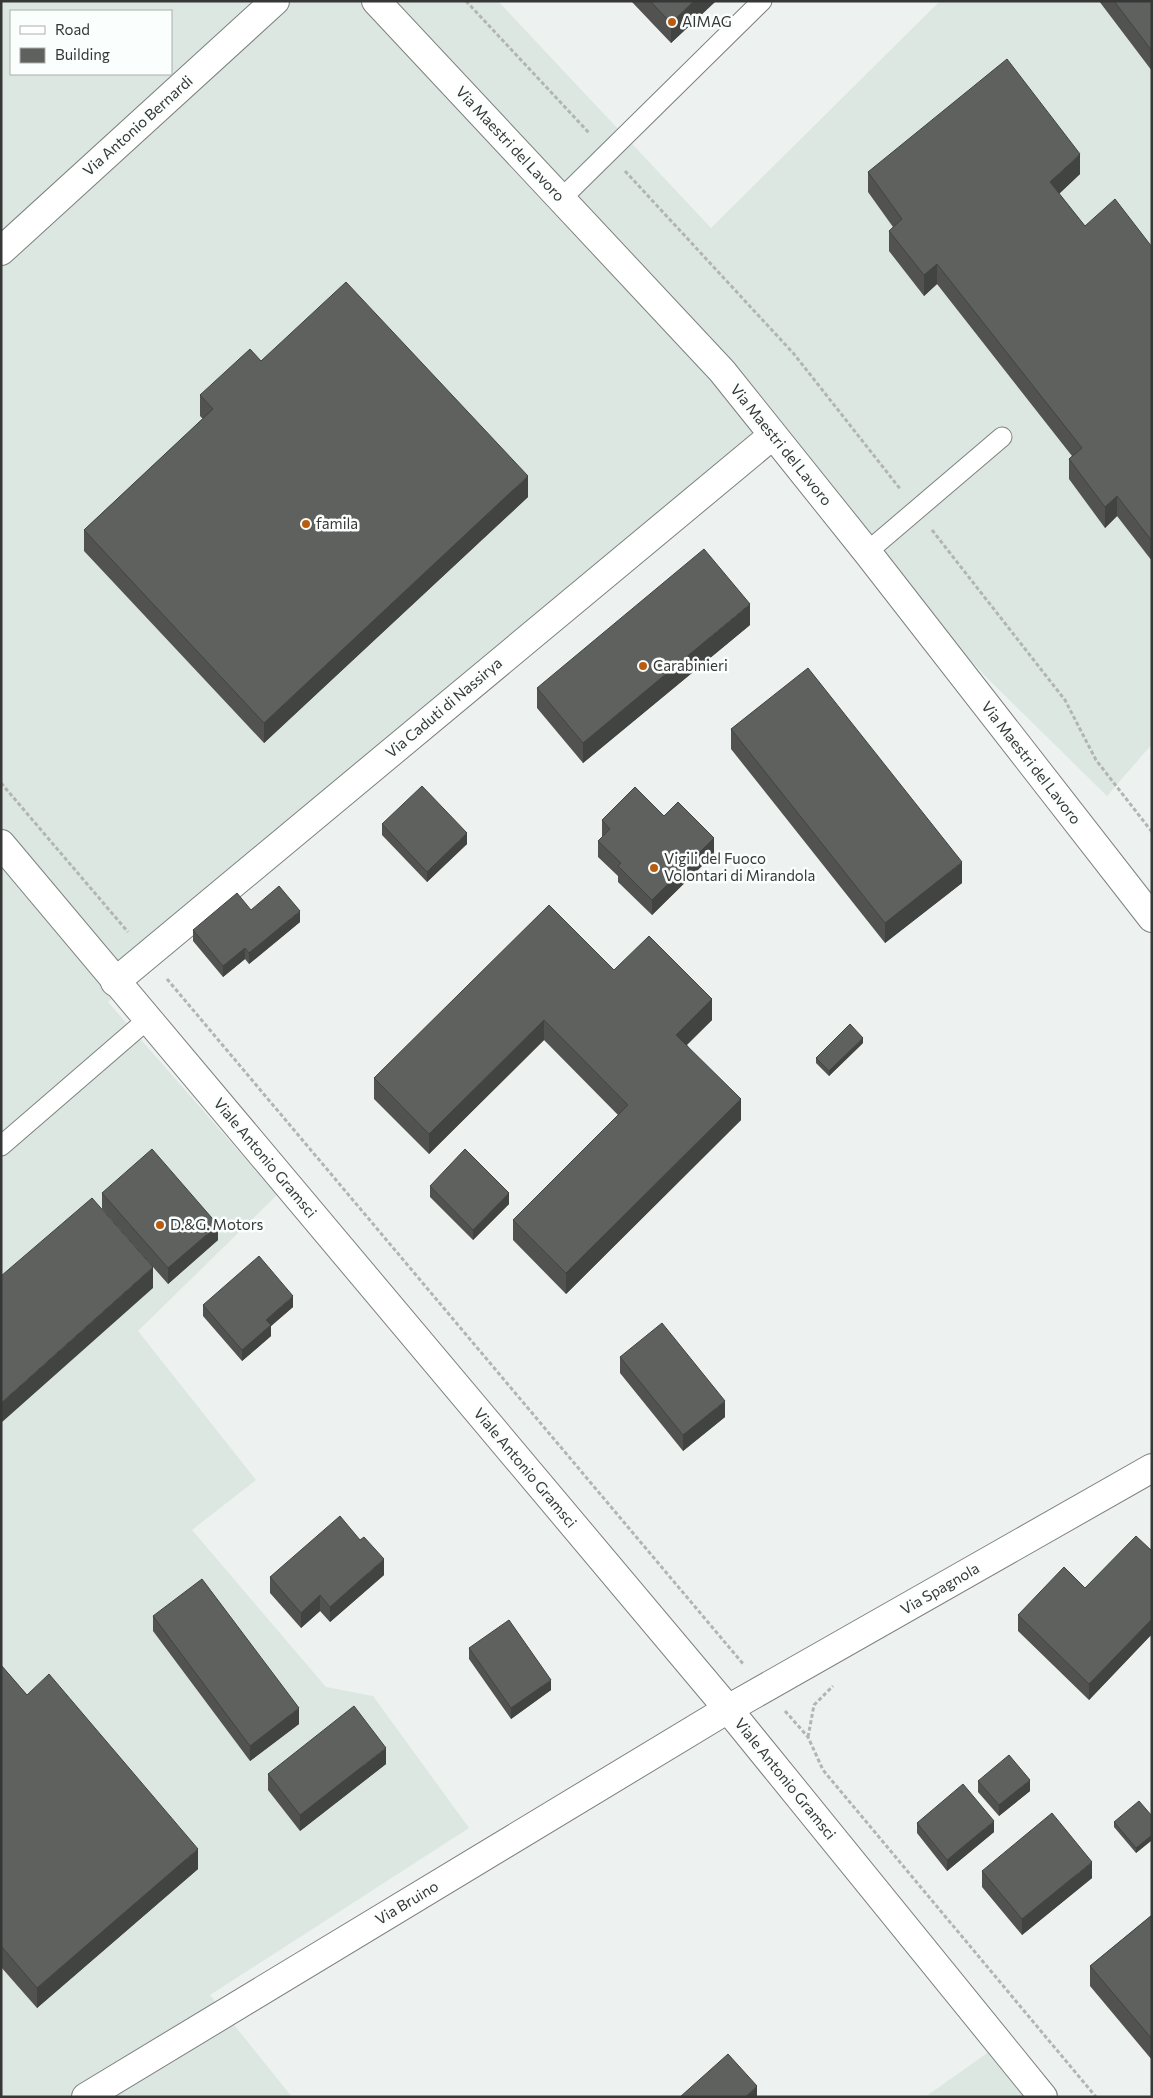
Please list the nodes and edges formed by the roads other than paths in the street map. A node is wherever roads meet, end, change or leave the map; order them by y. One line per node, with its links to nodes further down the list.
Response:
1 (275, 1): 5 (street, Via Antonio Bernardi)
2 (376, 1): 4 (street, Via Maestri del Lavoro)
3 (762, 1): 4 (lane)
4 (561, 199): 6 (street, Via Maestri del Lavoro)
5 (1, 251)
6 (773, 435): 8 (street, Via Maestri del Lavoro); 11 (street, Via Caduti di Nassirya)
7 (1002, 437): 8 (lane)
8 (867, 552): 10 (street, Via Maestri del Lavoro)
9 (1, 844): 11 (street, Viale Antonio Gramsci)
10 (1152, 918)
11 (115, 982): 12 (street, Viale Antonio Gramsci)
12 (148, 1019): 13 (lane); 15 (street, Viale Antonio Gramsci)
13 (1, 1146)
14 (1152, 1468): 15 (street, Via Spagnola)
15 (728, 1709): 16 (street, Via Bruino); 17 (street, Viale Antonio Gramsci)
16 (86, 2097)
17 (1043, 2097)

